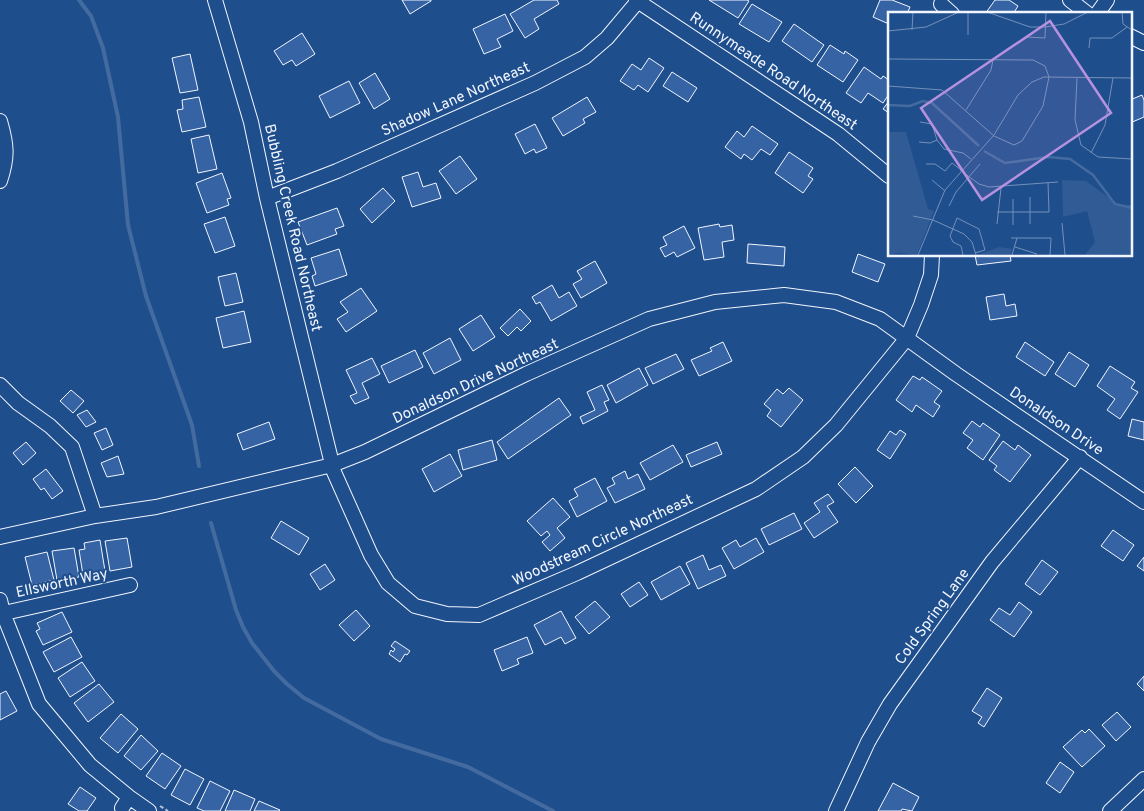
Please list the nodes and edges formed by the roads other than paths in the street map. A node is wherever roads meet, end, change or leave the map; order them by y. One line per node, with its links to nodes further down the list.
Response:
1 (215, 0): 14 (street, Bubbling Creek Road Northeast)
2 (1070, 0): 7 (street)
3 (1107, 0): 8 (street)
4 (637, 1): 12 (street, Runnymeade Road Northeast); 14 (street, Shadow Lane Northeast)
5 (941, 4): 6 (street)
6 (950, 12)
7 (1085, 12)
8 (1098, 12)
9 (1132, 37): 10 (street)
10 (1144, 43)
11 (0, 121): 13 (street)
12 (888, 175)
13 (0, 181)
14 (267, 198): 20 (street, Bubbling Creek Road Northeast)
15 (932, 256): 16 (street)
16 (907, 338): 17 (street, Donaldson Drive Northeast); 20 (street, Donaldson Drive Northeast); 20 (street, Woodstream Circle Northeast)
17 (949, 368): 19 (street, Donaldson Drive)
18 (0, 385): 22 (street)
19 (1080, 458): 21 (street, Donaldson Drive); 28 (street, Cold Spring Lane)
20 (332, 465): 22 (street, Donaldson Drive Northeast)
21 (1144, 502)
22 (94, 516): 23 (street, Donaldson Drive Northeast)
23 (0, 537)
24 (130, 585): 25 (street, Ellsworth Way)
25 (1, 609): 27 (street)
26 (1144, 779): 29 (street)
27 (149, 811)
28 (836, 811)
29 (1110, 811)

